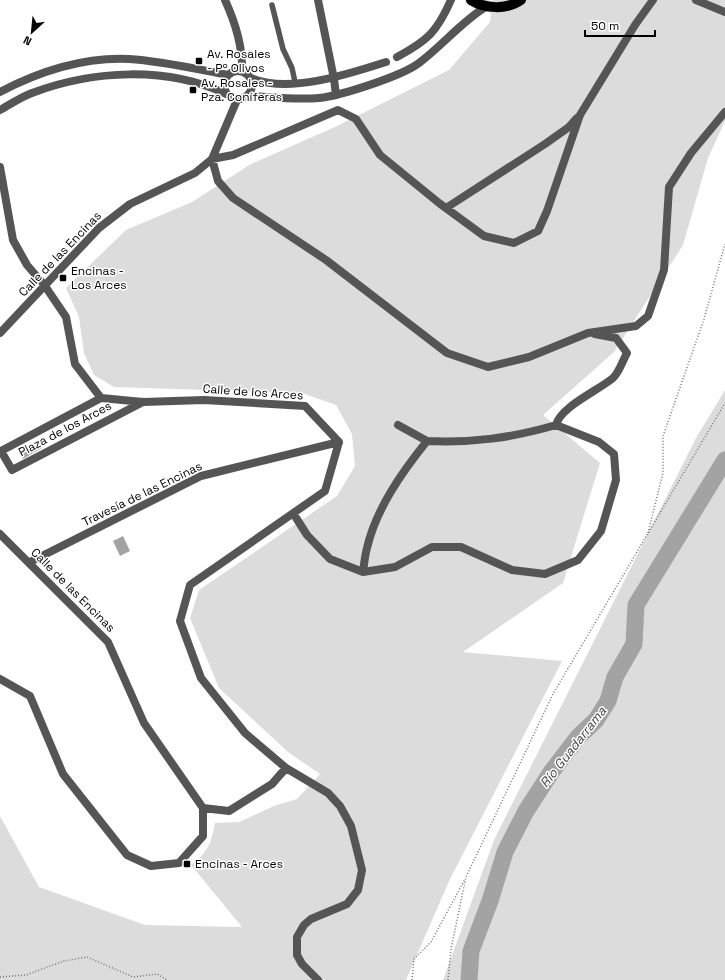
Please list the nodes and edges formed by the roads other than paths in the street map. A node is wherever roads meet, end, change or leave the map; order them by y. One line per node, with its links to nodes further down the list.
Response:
1 (225, 0): 11 (street)
2 (318, 0): 14 (street)
3 (450, 0): 14 (street)
4 (471, 0): 9 (main road)
5 (521, 0): 9 (main road)
6 (653, 0): 23 (street)
7 (696, 0): 10 (street)
8 (272, 5): 15 (lane)
9 (487, 6): 18 (street)
10 (725, 12)
11 (242, 71): 12 (street); 13 (street)
12 (228, 75): 16 (street); 17 (street)
13 (251, 78): 15 (street); 19 (street)
14 (334, 79): 15 (street); 18 (street)
15 (294, 82)
16 (0, 92)
17 (226, 94): 20 (street); 21 (street)
18 (336, 95): 19 (street)
19 (248, 96): 20 (street)
20 (237, 100): 24 (street, Calle de las Encinas)
21 (0, 110)
22 (725, 112): 29 (street)
23 (580, 115): 26 (street); 26 (street)
24 (212, 159): 26 (street); 27 (street, Calle de las Encinas); 29 (street)
25 (0, 167): 27 (street)
26 (446, 208)
27 (46, 286): 28 (street, Calle de las Encinas); 30 (street)
28 (0, 333)
29 (588, 333): 33 (street)
30 (101, 398): 31 (street, Calle de los Arces); 31 (street, Plaza de los Arces)
31 (143, 402): 35 (street, Calle de los Arces)
32 (398, 425): 34 (street)
33 (556, 425): 34 (street); 39 (street)
34 (427, 441): 39 (street)
35 (339, 442): 36 (street); 38 (street, Travesía de las Encinas)
36 (293, 513): 39 (street); 41 (street)
37 (0, 534): 38 (street, Calle de las Encinas)
38 (30, 562): 42 (street, Calle de las Encinas)
39 (363, 572)
40 (0, 679): 42 (street)
41 (286, 768): 42 (street); 43 (street)
42 (203, 808)
43 (318, 980)

